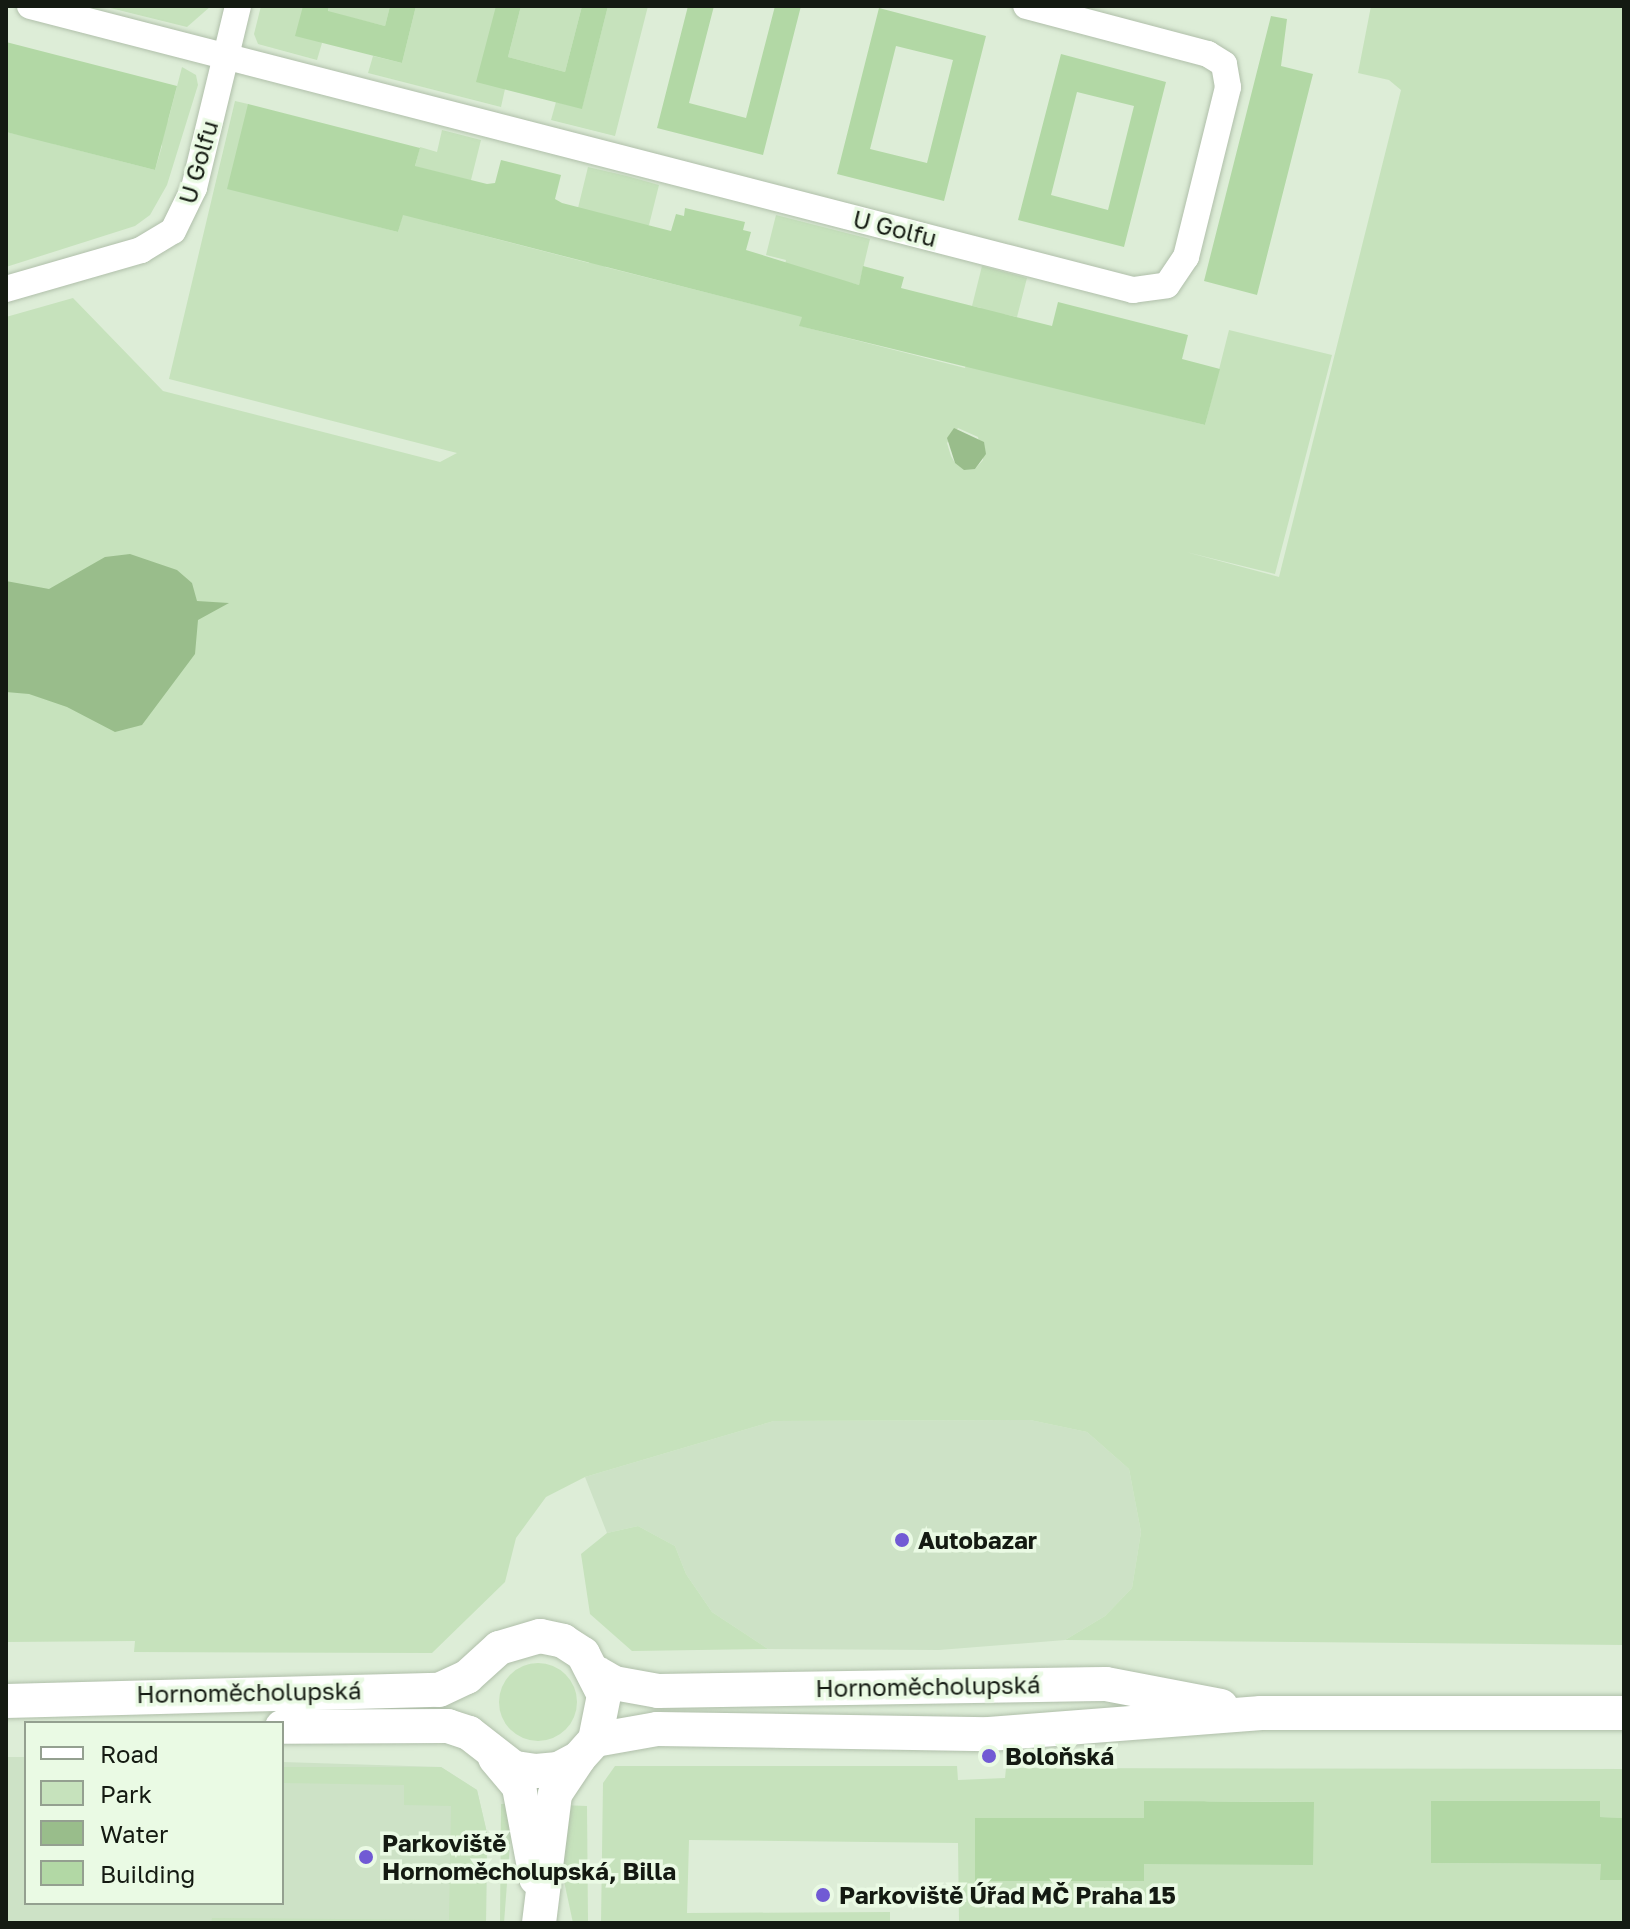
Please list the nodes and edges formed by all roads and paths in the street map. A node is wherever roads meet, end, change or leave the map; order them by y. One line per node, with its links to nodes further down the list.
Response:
1 (30, 6): 5 (street, U Golfu)
2 (238, 6): 5 (street, U Golfu)
3 (1026, 6): 4 (street, U Golfu)
4 (1057, 10): 5 (street, U Golfu)
5 (225, 57): 6 (street, U Golfu)
6 (6, 289)
7 (484, 1662): 8 (street, Hornoměcholupská); 9 (street, Hornoměcholupská); 16 (street)
8 (597, 1673): 10 (street, Hornoměcholupská); 15 (street)
9 (6, 1701)
10 (1261, 1713): 11 (street, Hornoměcholupská); 15 (street, Hornoměcholupská)
11 (1624, 1713)
12 (6, 1717): 13 (street)
13 (37, 1721)
14 (284, 1727): 16 (street, Hornoměcholupská)
15 (587, 1749): 16 (street, Hornoměcholupská); 17 (street)
16 (488, 1750): 17 (street)
17 (539, 1907)

